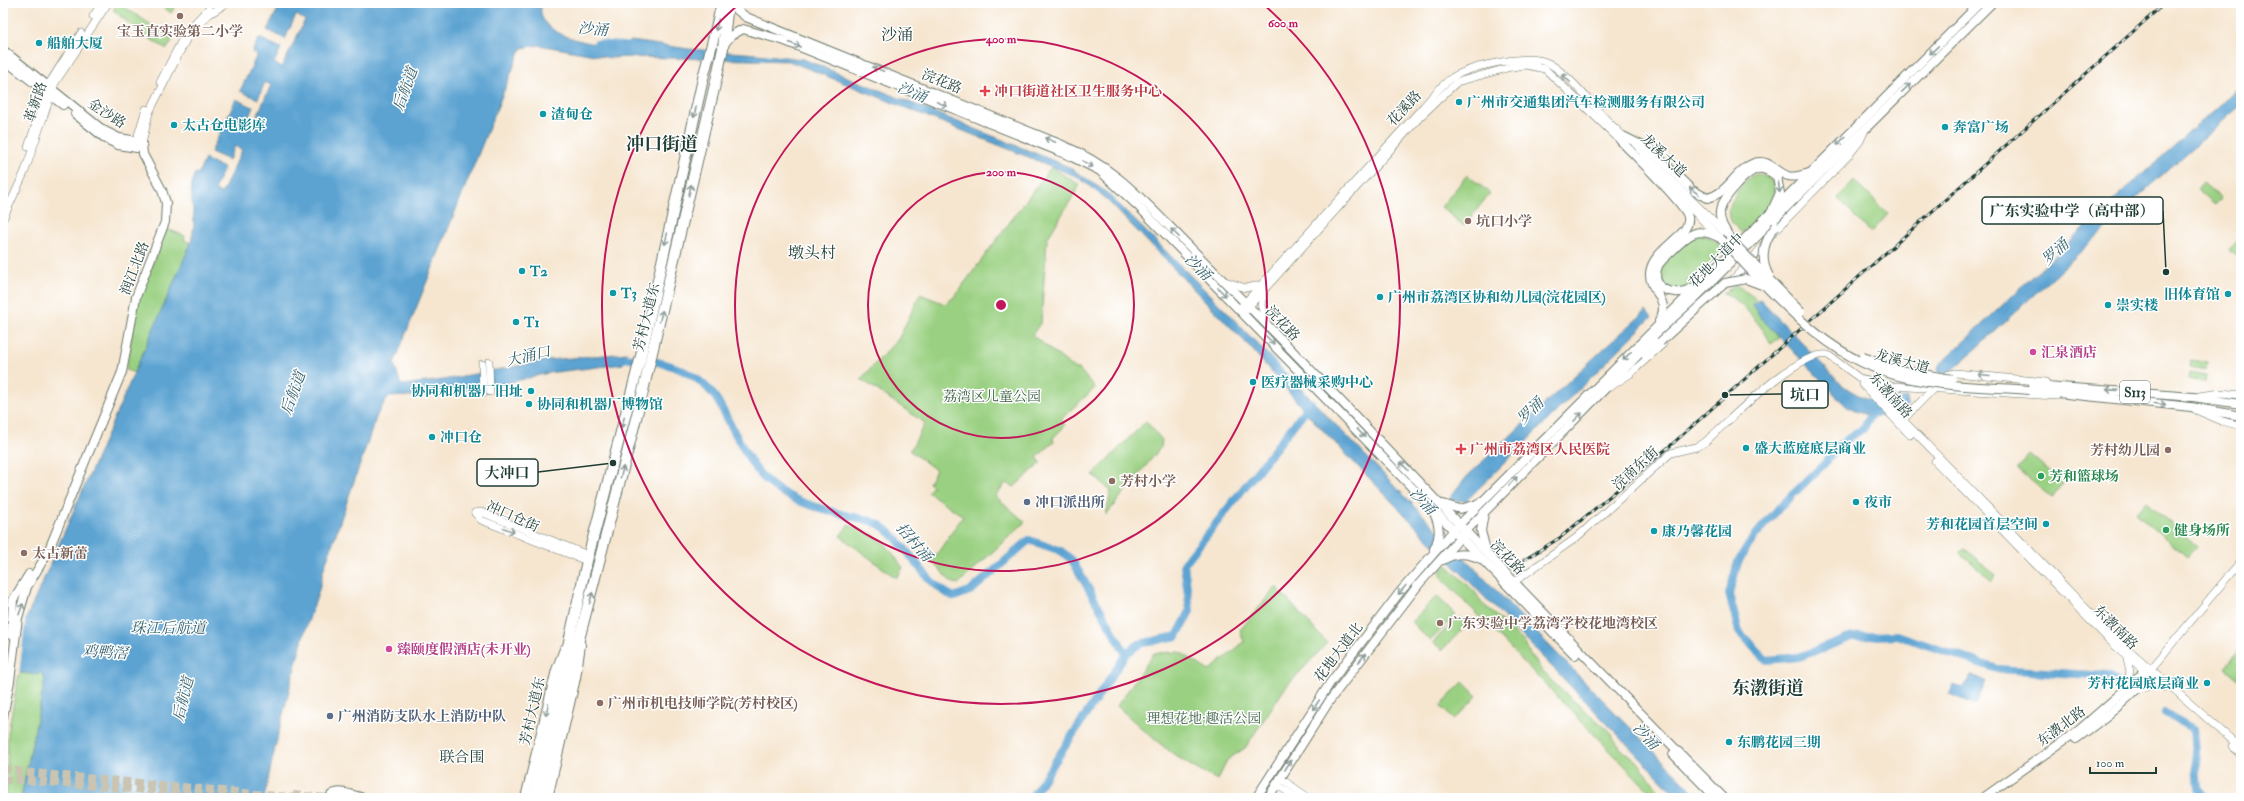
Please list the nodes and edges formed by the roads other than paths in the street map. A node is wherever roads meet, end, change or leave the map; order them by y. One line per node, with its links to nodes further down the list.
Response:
1 (102, 3): 14 (street, 革新路)
2 (108, 3): 14 (street, 革新路)
3 (218, 3): 18 (street, 润江北路)
4 (227, 3): 18 (street)
5 (722, 3): 34 (highway, 芳村大道东, one-way to 34, bridge)
6 (728, 3): 9 (main road, 浣花路); 11 (highway, 芳村大道东)
7 (1980, 3): 19 (main road, 花地大道中, one-way to 19)
8 (1992, 3): 15 (main road, 花地大道中, one-way to 8)
9 (760, 23): 10 (main road); 26 (main road, 浣花路, one-way to 9)
10 (758, 33): 11 (main road, 浣花路); 31 (main road, 浣花路, one-way to 31)
11 (724, 46): 34 (highway, 芳村大道东, one-way to 11, bridge)
12 (3, 50): 14 (main road, 金沙路)
13 (3, 59): 14 (main road, 金沙路)
14 (49, 91): 18 (main road, 金沙路); 21 (street, 革新路); 23 (street, 革新路)
15 (1881, 112): 16 (main road); 47 (main road, 花地大道中)
16 (1866, 128): 30 (main road, bridge); 40 (street)
17 (1622, 138): 19 (main road, one-way to 17); 20 (street, 龙溪大道); 28 (street, 花溪路); 29 (main road)
18 (139, 144): 60 (main road, 润江北路)
19 (1812, 172): 22 (main road, 花地大道中)
20 (1674, 186): 24 (street, 龙溪大道); 25 (street, 龙溪大道)
21 (3, 208)
22 (1770, 214): 25 (main road, one-way to 22); 27 (main road, 花地大道中)
23 (3, 219)
24 (1720, 238): 29 (main road); 30 (main road, 龙溪大道, bridge)
25 (1731, 240): 30 (main road, 龙溪大道, bridge)
26 (1223, 280): 28 (street); 31 (main road, 浣花路)
27 (1702, 283): 29 (main road); 33 (main road, 花地大道中)
28 (1263, 288): 31 (street, 花溪路); 32 (street)
29 (1661, 291): 33 (main road)
30 (1776, 292): 38 (main road, 龙溪大道, bridge); 40 (main road, bridge)
31 (1244, 308): 32 (main road, 浣花路); 54 (main road, 浣花路, one-way to 54)
32 (1269, 328): 54 (main road, 浣花路, one-way to 32)
33 (1654, 328): 53 (main road, 花地大道中, one-way to 53)
34 (645, 360): 59 (highway, 芳村大道东, one-way to 59); 65 (highway, 芳村大道东, one-way to 34)
35 (485, 363): 43 (street)
36 (1960, 373): 39 (street, one-way to 36); 41 (street); 42 (street)
37 (1856, 376): 41 (street); 51 (street, 东漖南路); 64 (street, 浣南东街)
38 (2029, 387): 39 (main road, 龙溪大道 / S113); 45 (main road, 龙溪大道 / S113)
39 (2078, 387): 46 (main road, 龙溪大道 / S113, one-way to 39)
40 (1609, 388): 47 (main road)
41 (1933, 389): 42 (street); 51 (street)
42 (1944, 390): 45 (street); 51 (street)
43 (486, 393)
44 (2241, 395): 46 (street)
45 (2079, 396): 49 (main road, 龙溪大道 / S113, one-way to 49)
46 (2193, 397): 48 (main road, 龙溪大道 / S113)
47 (1597, 399): 53 (main road, 花地大道中, one-way to 47)
48 (2241, 404)
49 (2191, 407): 50 (main road, 龙溪大道 / S113); 52 (street)
50 (2241, 416)
51 (1899, 419): 66 (street, 东漖南路); 67 (street, 东漖南路)
52 (2241, 426)
53 (1483, 506): 55 (main road); 56 (main road, 花地大道中); 61 (main road)
54 (1439, 507): 55 (main road); 55 (main road, 浣花路); 58 (main road)
55 (1450, 515): 56 (main road, 浣花路)
56 (1460, 531): 57 (main road, 花地大道北); 61 (main road, 浣花路); 61 (main road, 浣花路)
57 (1451, 541): 58 (main road, 花地大道北); 63 (main road, 花地大道北)
58 (1430, 557): 83 (main road, 花地大道北, one-way to 83)
59 (588, 558): 59 (street, 冲口仓街, one-way to 59); 65 (highway, 芳村大道东)
60 (41, 559): 71 (main road); 73 (main road, one-way to 60)
61 (1482, 559): 63 (main road); 64 (main road, 浣花路); 87 (main road, 浣花路)
62 (2241, 561): 67 (street, 东漖北路)
63 (1438, 564): 76 (main road, 花地大道北, one-way to 63)
64 (1514, 582): 88 (main road, 浣花路)
65 (576, 634): 72 (highway, 芳村大道东); 79 (main road, 芳村大道东, one-way to 79); 82 (main road, 芳村大道东)
66 (2126, 656): 67 (street, 东漖南路); 70 (street)
67 (2148, 672): 68 (street, 东漖南路); 69 (main road, 东漖北路); 70 (main road, 东漖北路); 74 (street, 东漖南路)
68 (2164, 686): 69 (street); 75 (street, 东漖南路)
69 (2135, 691): 90 (main road, 东漖北路)
70 (2123, 692): 89 (main road, 东漖北路)
71 (3, 696)
72 (557, 714): 80 (highway, 芳村大道东); 81 (highway, 芳村大道东)
73 (3, 717)
74 (2241, 748)
75 (2241, 754)
76 (1278, 781): 84 (main road, 花地大道北); 85 (street); 86 (street)
77 (329, 798): 78 (main road)
78 (363, 798)
79 (525, 798)
80 (534, 798)
81 (542, 798)
82 (548, 798)
83 (1256, 798)
84 (1268, 798)
85 (1296, 798)
86 (1310, 798)
87 (1716, 798)
88 (1724, 798)
89 (1982, 798)
90 (1993, 798)

